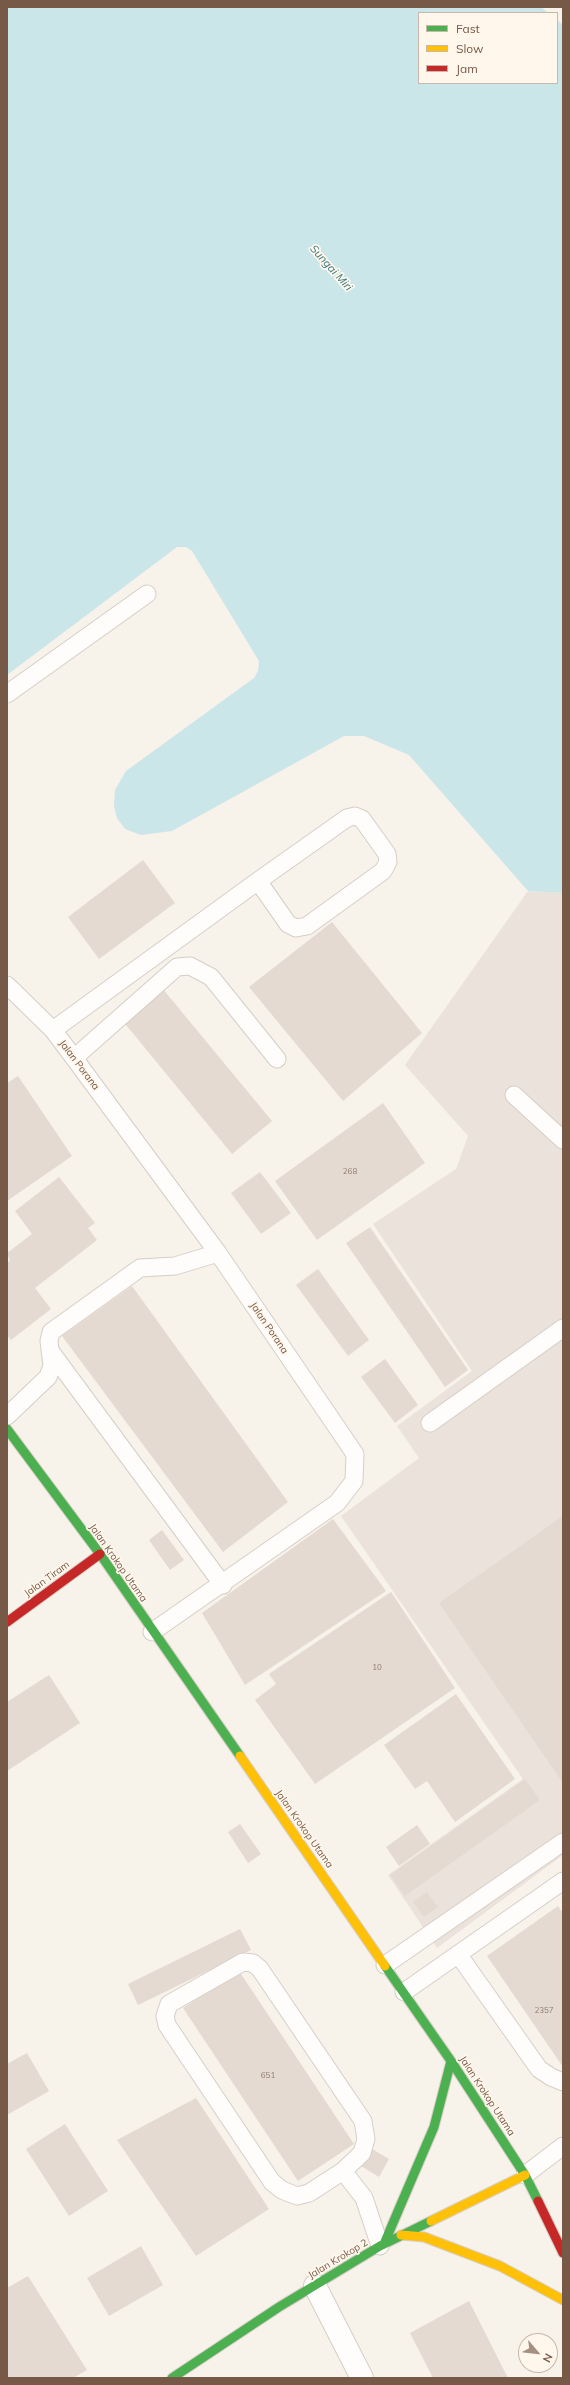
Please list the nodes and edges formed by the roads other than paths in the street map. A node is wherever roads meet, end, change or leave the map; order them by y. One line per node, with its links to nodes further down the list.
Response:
1 (147, 594): 2 (lane)
2 (7, 694)
3 (258, 881): 3 (lane); 5 (lane)
4 (7, 985): 5 (lane, Jalan Porana)
5 (53, 1030): 6 (lane, Jalan Porana)
6 (74, 1058): 7 (lane); 10 (lane, Jalan Porana)
7 (277, 1059)
8 (514, 1095): 9 (lane)
9 (563, 1140)
10 (218, 1253): 12 (lane); 17 (lane, Jalan Porana)
11 (563, 1328): 14 (lane)
12 (51, 1352): 13 (lane); 17 (lane)
13 (7, 1416)
14 (430, 1423)
15 (7, 1428): 16 (street, Jalan Krokop Utama)
16 (100, 1554): 18 (street, Jalan Tiram); 19 (street, Jalan Krokop Utama)
17 (223, 1585): 19 (lane, Jalan Porana)
18 (7, 1622)
19 (152, 1632): 23 (street, Jalan Krokop Utama)
20 (563, 1842): 23 (lane)
21 (563, 1881): 22 (lane)
22 (458, 1954): 24 (lane); 26 (lane)
23 (385, 1965): 24 (street, Jalan Krokop Utama)
24 (404, 1992): 25 (street, Jalan Krokop Utama)
25 (451, 2062): 29 (street, Jalan Krokop Utama); 31 (street)
26 (563, 2082)
27 (563, 2146): 29 (lane)
28 (343, 2171): 28 (lane); 31 (lane)
29 (525, 2175): 30 (street, Jalan Krokop 2); 32 (street, Jalan Krokop Utama)
30 (401, 2235): 31 (street, Jalan Krokop 2); 34 (street)
31 (382, 2245): 33 (street, Jalan Krokop 2)
32 (563, 2253)
33 (315, 2286): 35 (street, Jalan Krokop 2); 36 (street)
34 (563, 2300)
35 (172, 2378)
36 (362, 2378)

